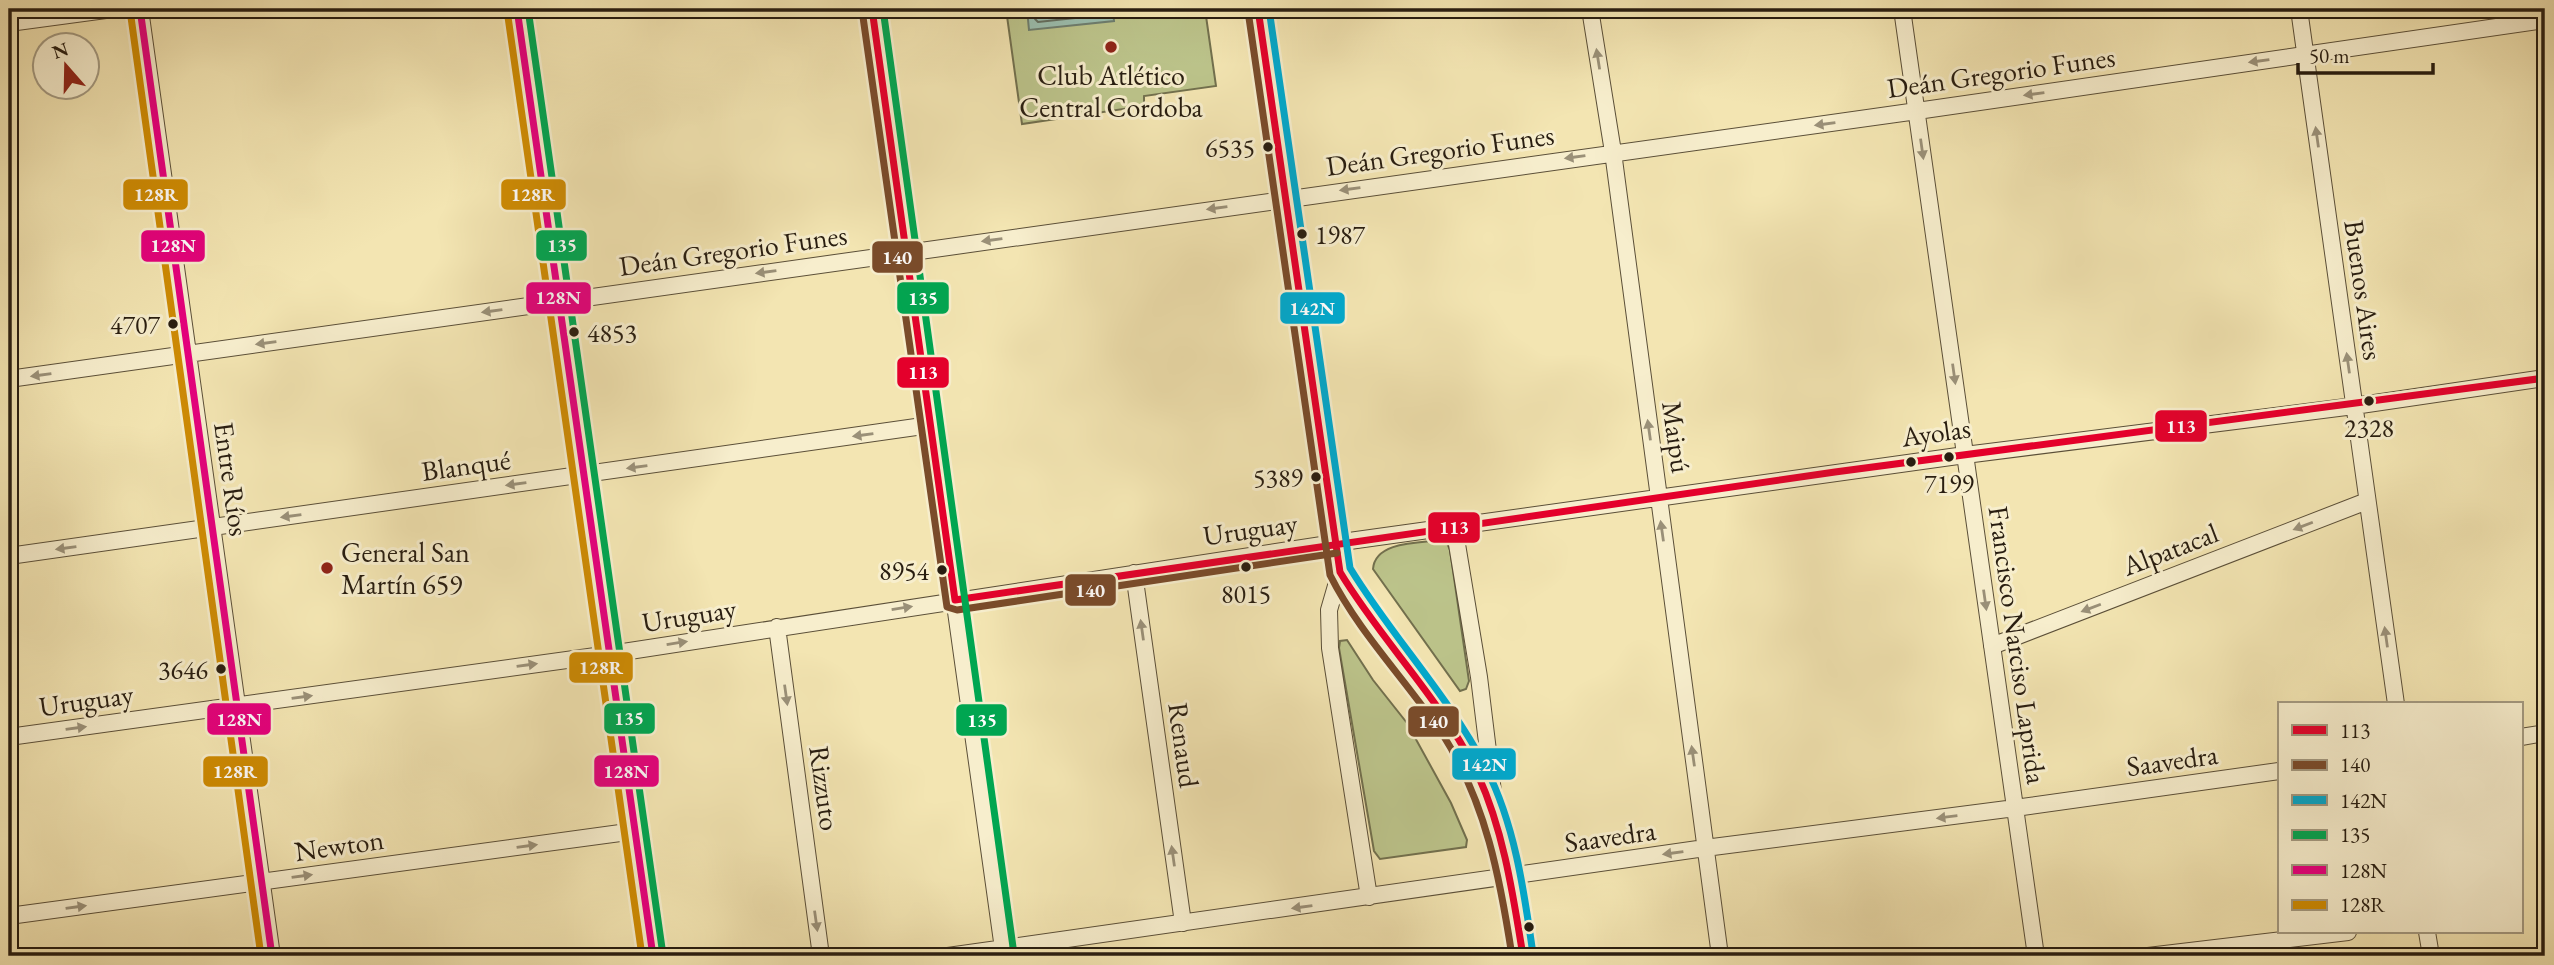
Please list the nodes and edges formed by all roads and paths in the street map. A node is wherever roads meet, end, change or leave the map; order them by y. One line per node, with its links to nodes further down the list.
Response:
1 (113, 9): 10 (street)
2 (140, 9): 17 (street, Entre Ríos)
3 (517, 9): 16 (street)
4 (872, 9): 15 (street)
5 (1258, 9): 14 (main road)
6 (1590, 9): 13 (street, Maipú, one-way to 6)
7 (1902, 9): 12 (street, Francisco Narciso Laprida)
8 (2299, 9): 11 (street, Buenos Aires)
9 (2545, 20): 11 (street, Deán Gregorio Funes)
10 (9, 23)
11 (2305, 54): 12 (street, Deán Gregorio Funes, one-way to 12); 20 (street, Buenos Aires, one-way to 11)
12 (1916, 111): 13 (street, Deán Gregorio Funes, one-way to 13); 22 (street, Francisco Narciso Laprida, one-way to 22)
13 (1612, 152): 14 (street, Deán Gregorio Funes, one-way to 14); 24 (street, Maipú, one-way to 13)
14 (1284, 199): 15 (street, Deán Gregorio Funes, one-way to 15); 28 (main road)
15 (906, 252): 16 (street, Deán Gregorio Funes, one-way to 16); 21 (street)
16 (559, 301): 17 (street, Deán Gregorio Funes, one-way to 17); 23 (street)
17 (188, 354): 19 (street, Deán Gregorio Funes, one-way to 19); 27 (street, Entre Ríos)
18 (2545, 378): 20 (street, Ayolas)
19 (9, 379)
20 (2354, 406): 22 (street, Ayolas); 25 (street, Buenos Aires)
21 (930, 425): 23 (street, Blanqué, one-way to 23); 32 (street)
22 (1965, 455): 24 (street, Ayolas); 34 (street, Francisco Narciso Laprida, one-way to 34)
23 (584, 474): 27 (street, Blanqué, one-way to 27); 35 (street)
24 (1658, 498): 26 (street, Ayolas); 45 (street, Maipú, one-way to 24)
25 (2367, 501): 34 (street, Alpatacal, one-way to 34); 36 (street, Buenos Aires, one-way to 25)
26 (1454, 526): 28 (street, Ayolas); 43 (street)
27 (212, 527): 29 (street, Blanqué, one-way to 29); 37 (street, Entre Ríos)
28 (1335, 543): 30 (main road); 31 (street, Uruguay)
29 (9, 556)
30 (1340, 572): 43 (main road); 48 (street)
31 (1134, 573): 32 (street, Uruguay); 50 (street, Renaud, one-way to 31)
32 (955, 600): 33 (street, Uruguay, one-way to 32); 53 (street)
33 (777, 627): 35 (street, Uruguay, one-way to 33); 56 (street, Rizzuto, one-way to 56)
34 (1992, 646): 42 (street, Francisco Narciso Laprida)
35 (610, 654): 37 (street, Uruguay, one-way to 35); 44 (street)
36 (2396, 702)
37 (237, 706): 39 (street, Uruguay, one-way to 37); 47 (street, Entre Ríos)
38 (2545, 733): 40 (street)
39 (9, 737)
40 (2522, 737)
41 (2278, 771): 42 (street, Saavedra)
42 (2015, 808): 45 (street, Saavedra, one-way to 45); 60 (street, Francisco Narciso Laprida)
43 (1498, 830): 46 (main road)
44 (635, 831): 47 (street, Newton, one-way to 44); 55 (street)
45 (1705, 848): 46 (street, Saavedra, one-way to 46); 59 (street, Maipú)
46 (1509, 877): 48 (street, Saavedra); 58 (main road)
47 (262, 882): 49 (street, Newton, one-way to 47); 54 (street, Entre Ríos)
48 (1369, 897): 50 (street, Saavedra, one-way to 50)
49 (9, 916)
50 (1183, 923): 53 (street, Saavedra)
51 (2330, 934): 61 (street)
52 (2427, 934): 62 (street)
53 (1004, 952): 57 (street, Saavedra)
54 (272, 956)
55 (653, 956)
56 (821, 956)
57 (948, 956)
58 (1523, 956)
59 (1720, 956)
60 (2036, 956)
61 (2148, 956)
62 (2431, 956)

